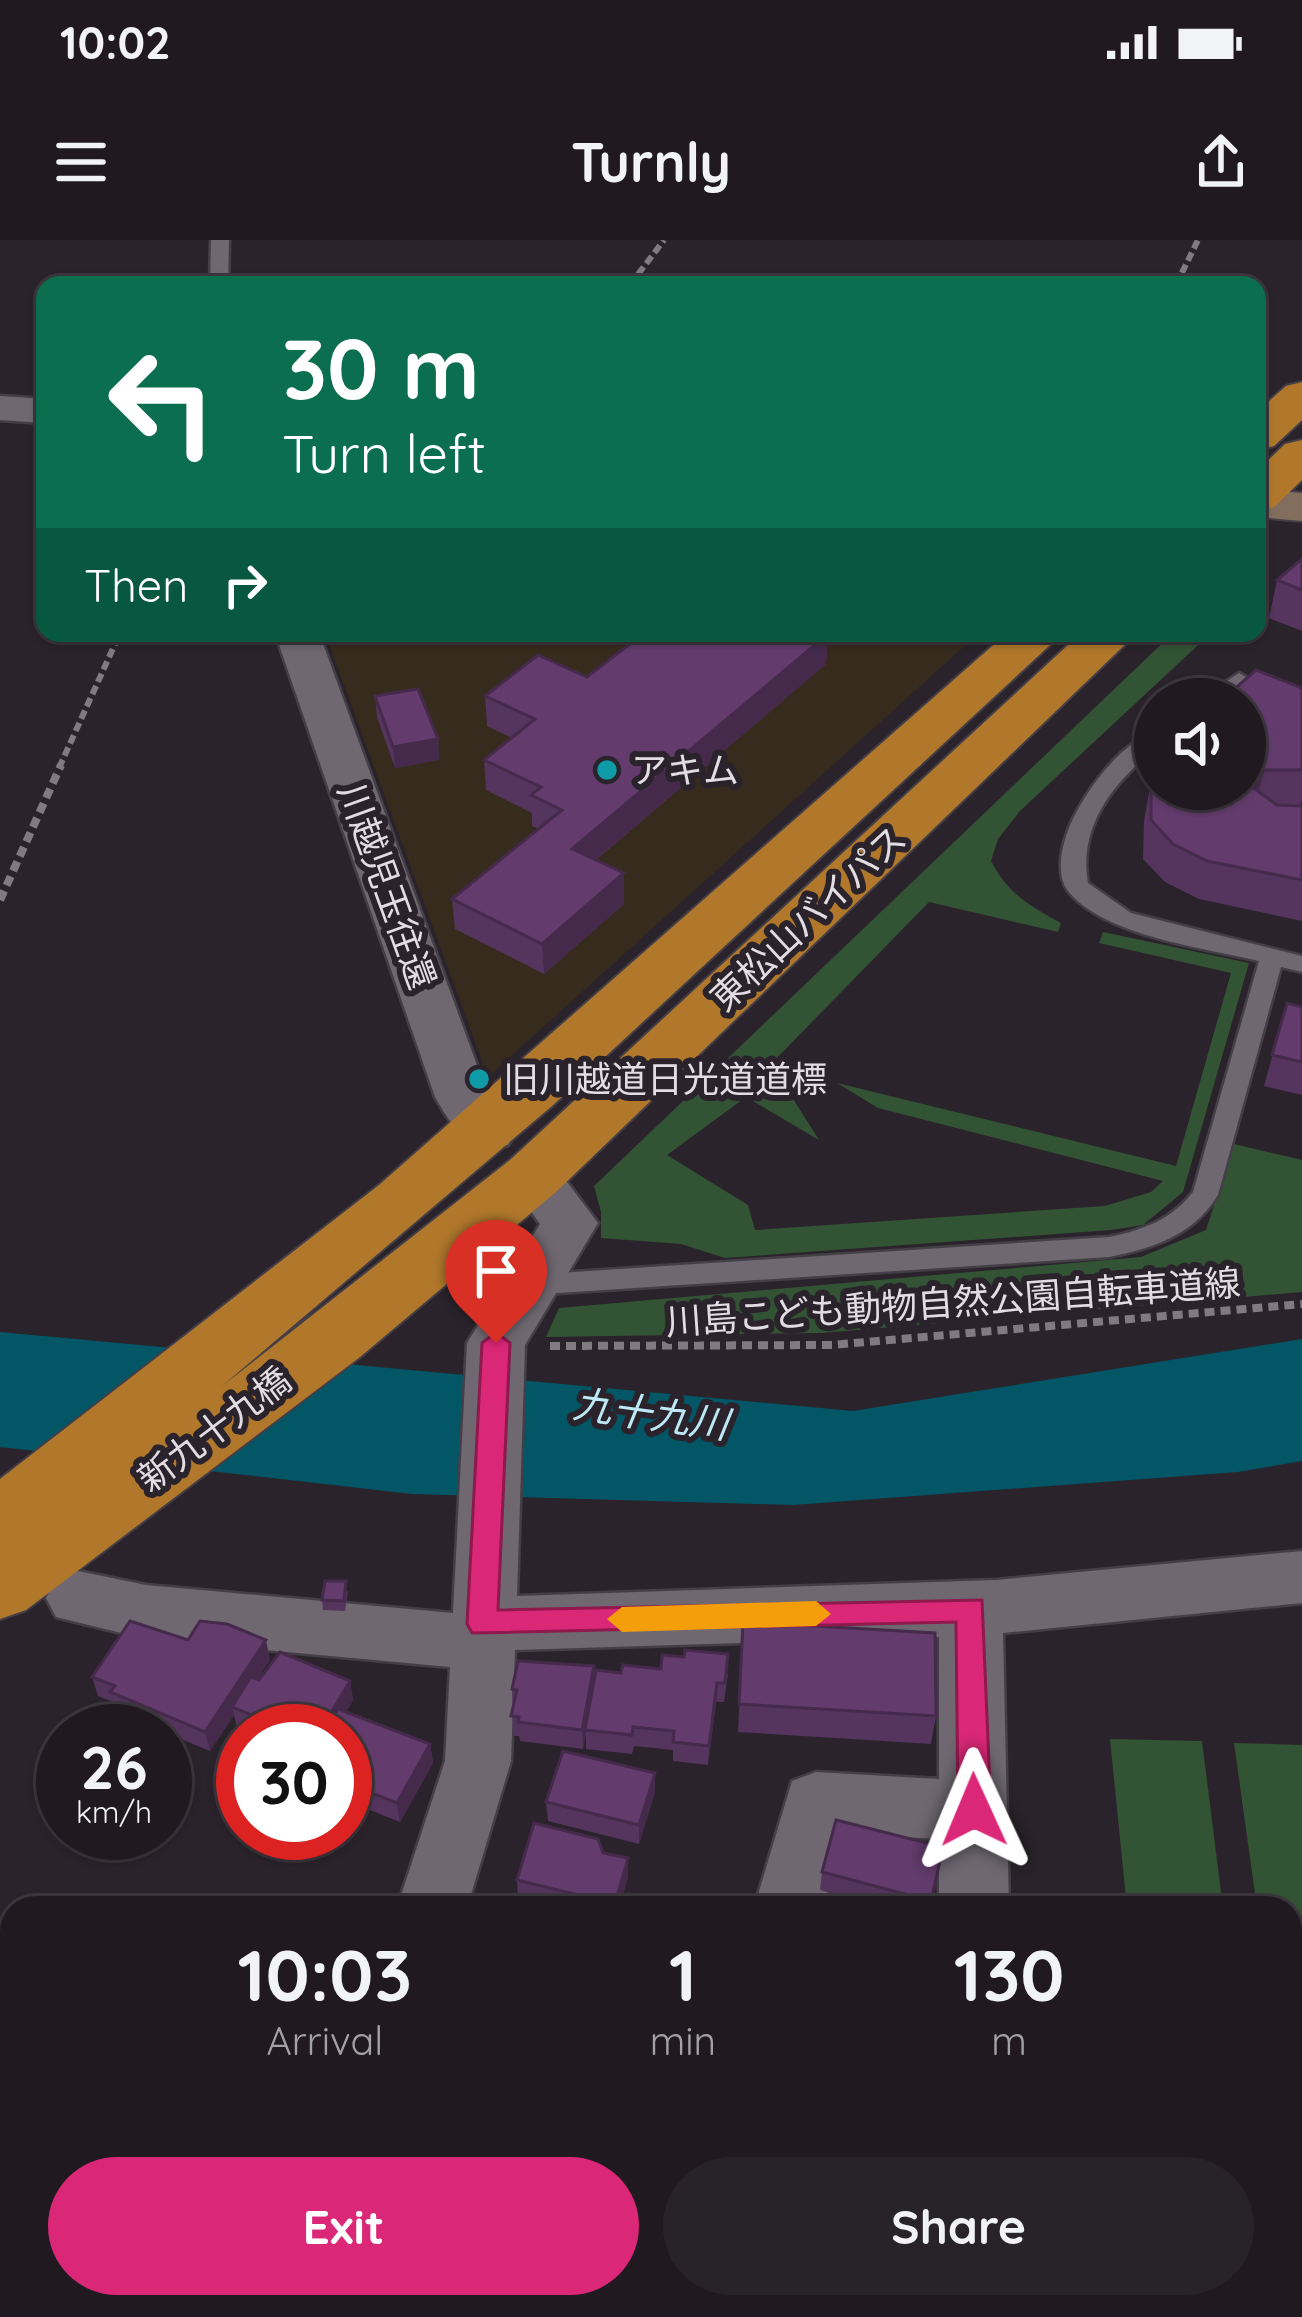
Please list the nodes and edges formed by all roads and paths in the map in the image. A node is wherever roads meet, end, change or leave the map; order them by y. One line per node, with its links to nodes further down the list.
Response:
1 (220, 240): 4 (lane)
2 (664, 240): 5 (path)
3 (1198, 240): 6 (path)
4 (219, 276)
5 (637, 276)
6 (1180, 276)
7 (1302, 396): 10 (highway)
8 (0, 408): 9 (street)
9 (36, 411)
10 (1266, 428)
11 (1302, 454): 12 (highway)
12 (1266, 491)
13 (1266, 501): 14 (street)
14 (1302, 507)
15 (116, 642): 20 (path)
16 (300, 642): 23 (street, 川越児玉往還)
17 (1027, 642): 23 (highway, 東松山バイパス)
18 (1103, 642): 24 (highway, 東松山バイパス)
19 (1134, 754): 21 (lane)
20 (0, 900)
21 (1272, 957): 22 (lane); 25 (lane)
22 (1302, 964)
23 (490, 1131): 27 (highway, 東松山バイパス)
24 (541, 1186): 25 (street); 28 (highway, 東松山バイパス)
25 (527, 1285): 29 (street)
26 (1302, 1304): 29 (path, 川島こども動物自然公園自転車道線)
27 (257, 1325): 30 (highway, 新九十九橋)
28 (336, 1339): 32 (highway, 新九十九橋)
29 (515, 1344): 35 (street)
30 (8, 1513)
31 (1302, 1577): 34 (street)
32 (0, 1588)
33 (77, 1598): 35 (street)
34 (971, 1609): 35 (street); 36 (street)
35 (483, 1633): 37 (street)
36 (974, 1810): 38 (street); 39 (street)
37 (436, 1896)
38 (792, 1896)
39 (974, 1896)

